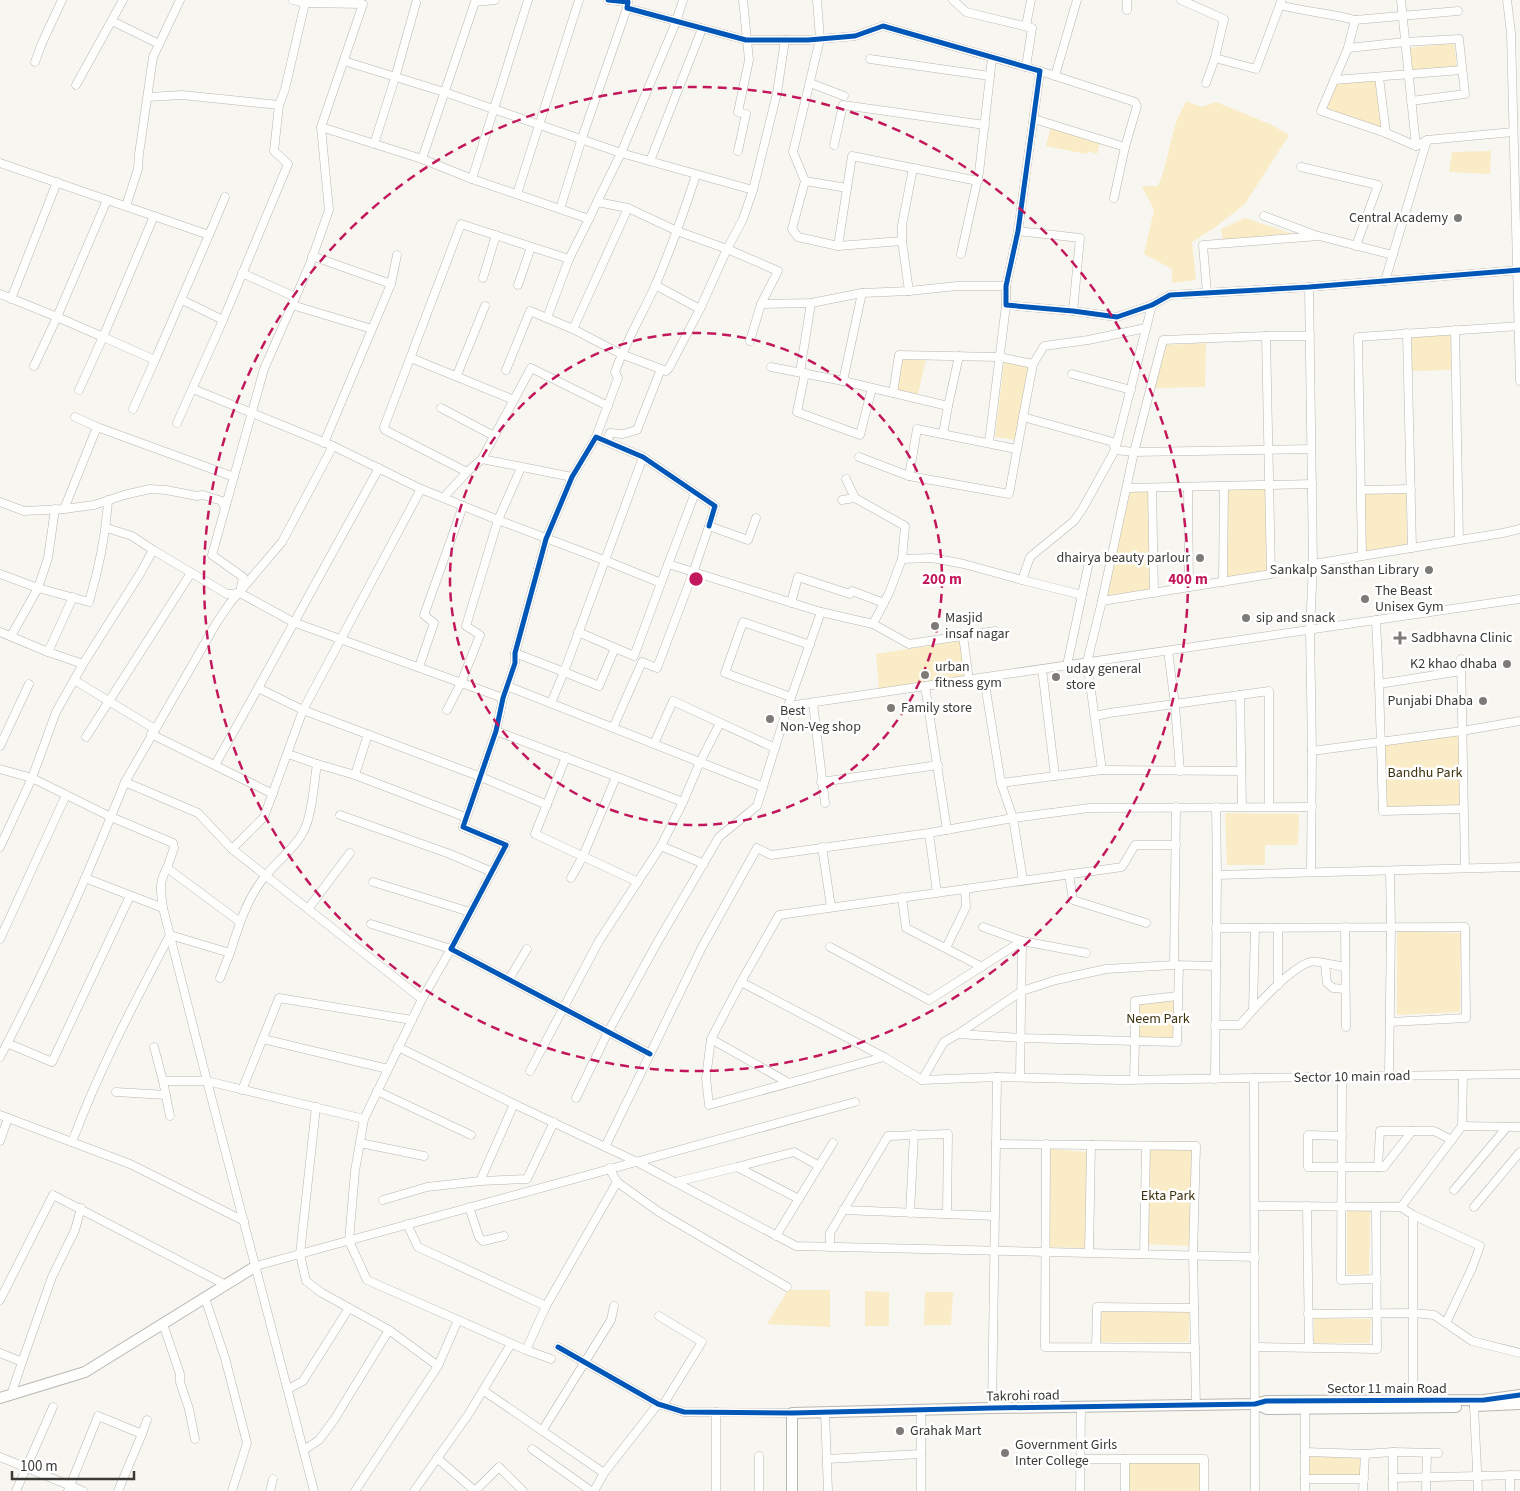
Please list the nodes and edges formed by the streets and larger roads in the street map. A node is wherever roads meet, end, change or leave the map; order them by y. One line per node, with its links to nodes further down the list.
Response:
1 (62, 0): 43 (street)
2 (122, 0): 27 (street)
3 (180, 0): 37 (street)
4 (293, 0): 20 (street)
5 (496, 0): 56 (street)
6 (528, 0): 61 (street)
7 (579, 0): 63 (street)
8 (608, 0): 22 (street)
9 (683, 0): 28 (street)
10 (743, 0): 34 (street)
11 (817, 0): 33 (street)
12 (953, 0): 29 (street)
13 (1031, 0): 29 (street)
14 (1077, 0): 49 (street)
15 (1127, 0): 23 (street)
16 (1181, 0): 40 (street)
17 (1401, 0): 25 (street)
18 (1507, 0): 32 (street)
19 (1281, 2): 26 (street); 40 (street)
20 (305, 3): 42 (street); 60 (street)
21 (416, 3): 51 (street)
22 (627, 8): 28 (street); 68 (street)
23 (1127, 10)
24 (1458, 11): 25 (street)
25 (1403, 16): 26 (street); 36 (street)
26 (1355, 20): 38 (street)
27 (112, 21): 37 (street); 55 (street)
28 (676, 22): 30 (street); 75 (street)
29 (1026, 26): 44 (street)
30 (702, 29): 34 (street); 77 (street)
31 (1520, 31): 32 (street)
32 (1510, 32): 66 (street)
33 (820, 39): 35 (street); 39 (street); 53 (street)
34 (746, 40): 35 (street); 74 (street)
35 (785, 40): 87 (street)
36 (1405, 42): 38 (street); 45 (street); 47 (street)
37 (159, 44): 58 (street)
38 (1348, 48): 52 (street)
39 (992, 58): 44 (street); 48 (street)
40 (1215, 58): 54 (street)
41 (870, 59): 48 (street)
42 (344, 61): 51 (street); 65 (street)
43 (35, 62)
44 (1026, 67): 46 (street)
45 (1462, 70): 47 (street); 59 (street)
46 (1040, 71): 49 (street); 62 (street)
47 (1409, 74): 50 (street); 59 (street)
48 (990, 76): 64 (street)
49 (1055, 76): 73 (street)
50 (1378, 77): 52 (street); 67 (street)
51 (395, 78): 56 (street); 70 (street)
52 (1334, 80): 67 (street)
53 (810, 83): 57 (street); 83 (street)
54 (1206, 83)
55 (76, 85)
56 (444, 92): 61 (street); 76 (street)
57 (844, 96)
58 (148, 97): 60 (street); 93 (street)
59 (1411, 101): 72 (street)
60 (279, 105): 115 (street)
61 (493, 109): 63 (street); 82 (street)
62 (1034, 119): 73 (street); 100 (street)
63 (540, 125): 68 (street); 88 (street)
64 (985, 125): 71 (street); 84 (street)
65 (321, 126): 70 (street); 111 (street)
66 (1513, 132): 69 (street); 114 (street)
67 (1386, 133): 72 (street)
68 (582, 138): 75 (street); 95 (street)
69 (1427, 140): 72 (street); 110 (street)
70 (374, 144): 76 (street)
71 (834, 145)
72 (1416, 146)
73 (1126, 147): 90 (street)
74 (738, 151)
75 (621, 153): 77 (street); 92 (street)
76 (422, 159): 82 (street)
77 (650, 161): 81 (street)
78 (0, 163): 85 (street)
79 (1301, 167): 106 (street)
80 (913, 168): 84 (street); 86 (street); 104 (street)
81 (696, 175): 87 (street); 99 (street)
82 (472, 179): 88 (street)
83 (805, 181): 86 (street); 105 (street)
84 (978, 181): 109 (street)
85 (56, 182): 91 (street); 128 (street)
86 (847, 188): 105 (street)
87 (753, 190): 108 (street)
88 (517, 194): 95 (street)
89 (225, 196): 101 (street)
90 (1114, 198)
91 (107, 200): 93 (street); 138 (street)
92 (597, 202): 94 (street); 98 (street)
93 (126, 206): 96 (street)
94 (628, 208): 99 (street); 144 (street)
95 (560, 209): 98 (street)
96 (154, 216): 101 (street); 149 (street)
97 (1264, 216): 103 (street)
98 (589, 219): 113 (street)
99 (677, 231): 108 (street); 120 (street)
100 (1018, 231): 121 (street); 137 (street)
101 (209, 235): 129 (street)
102 (496, 235): 107 (street); 116 (street); 154 (street)
103 (1319, 236): 106 (street); 124 (street)
104 (902, 240): 105 (street); 123 (street)
105 (838, 246)
106 (1356, 246): 110 (street)
107 (531, 247): 113 (street); 119 (street)
108 (727, 249): 131 (street); 136 (street)
109 (961, 254)
110 (1392, 255): 117 (street)
111 (312, 256): 118 (street); 127 (street)
112 (397, 256): 118 (street)
113 (569, 259): 139 (street)
114 (1518, 270): 117 (street); 141 (street)
115 (242, 273): 127 (street); 140 (street)
116 (483, 278)
117 (1385, 281): 122 (street)
118 (391, 284): 143 (street)
119 (518, 285)
120 (655, 285): 136 (street); 151 (street)
121 (1006, 286): 123 (street); 133 (street)
122 (1309, 287): 124 (street); 148 (street)
123 (909, 291): 125 (street)
124 (1208, 292): 134 (street)
125 (862, 293): 130 (street); 164 (street)
126 (0, 294): 128 (street)
127 (295, 297): 132 (street)
128 (11, 299): 138 (street)
129 (182, 300): 140 (street); 155 (street)
130 (812, 303): 131 (street); 161 (street)
131 (761, 304): 150 (street)
132 (292, 305): 143 (street); 176 (street)
133 (1006, 305): 137 (street); 153 (street)
134 (1152, 305): 137 (street); 142 (street)
135 (485, 306): 163 (street)
136 (700, 310): 159 (street)
137 (1073, 311)
138 (57, 317): 149 (street); 157 (street)
139 (547, 318): 144 (street); 160 (street)
140 (223, 320): 167 (street)
141 (1519, 326): 145 (street); 165 (street)
142 (1146, 328): 156 (street); 169 (street)
143 (372, 329): 186 (street)
144 (573, 330): 151 (street)
145 (1455, 330): 146 (street); 228 (street)
146 (1408, 333): 210 (street); 211 (street)
147 (1266, 336): 148 (street); 191 (street); 192 (street)
148 (1310, 336): 189 (street)
149 (103, 337): 155 (street); 168 (street)
150 (750, 341)
151 (621, 354): 159 (street); 172 (street)
152 (958, 356): 153 (street); 170 (street); 173 (street)
153 (999, 357): 156 (street); 185 (street)
154 (411, 358): 163 (street); 198 (street)
155 (155, 360): 174 (street)
156 (1033, 364): 177 (street)
157 (34, 366)
158 (771, 367): 161 (street)
159 (661, 369): 184 (street)
160 (506, 370)
161 (802, 373): 164 (street); 166 (street)
162 (1072, 374): 169 (street)
163 (457, 375): 171 (street)
164 (844, 381): 166 (street)
165 (1520, 381)
166 (872, 388): 170 (street)
167 (193, 389): 176 (street); 179 (street)
168 (79, 390)
169 (1130, 390): 190 (street)
170 (893, 393): 173 (street)
171 (514, 400): 172 (street); 182 (street)
172 (608, 406): 183 (street)
173 (948, 406): 181 (street)
174 (133, 408)
175 (442, 408): 182 (street)
176 (250, 414): 186 (street); 200 (street)
177 (1023, 417): 188 (street); 190 (street)
178 (75, 418): 180 (street)
179 (177, 422)
180 (97, 427): 200 (street); 220 (street)
181 (943, 434): 185 (street); 199 (street)
182 (494, 436): 195 (street)
183 (596, 437): 184 (street); 201 (street)
184 (607, 441): 193 (street)
185 (990, 442): 188 (street)
186 (324, 443): 187 (street)
187 (333, 446): 196 (street); 245 (street)
188 (1016, 448): 199 (street)
189 (1312, 449): 191 (street); 203 (street)
190 (1115, 450): 192 (street); 240 (street)
191 (1268, 450): 192 (street); 204 (street)
192 (1134, 452): 207 (street)
193 (643, 456): 212 (street); 233 (street)
194 (859, 457): 199 (street)
195 (482, 459): 197 (street); 198 (street)
196 (379, 468): 209 (street); 255 (street)
197 (521, 468): 201 (street); 223 (street)
198 (467, 472): 213 (street)
199 (908, 476)
200 (234, 477): 221 (street)
201 (572, 477): 227 (street)
202 (846, 479): 214 (street)
203 (1312, 484): 204 (street); 236 (street)
204 (1269, 485): 205 (street); 241 (street)
205 (1224, 486): 206 (street); 241 (street)
206 (1188, 487): 208 (street); 243 (street)
207 (1127, 488): 208 (street); 250 (street)
208 (1152, 488): 246 (street)
209 (421, 489): 213 (street); 263 (street)
210 (1361, 490): 211 (street); 231 (street)
211 (1411, 490): 229 (street)
212 (695, 492): 224 (street); 235 (street)
213 (444, 497): 218 (street)
214 (855, 498): 216 (street); 232 (street)
215 (108, 500): 220 (street); 221 (street); 225 (street)
216 (842, 500)
217 (0, 502): 219 (street)
218 (463, 506): 223 (street); 275 (street)
219 (55, 509): 220 (street); 244 (street)
220 (64, 509)
221 (225, 509): 245 (street)
222 (756, 518): 224 (street)
223 (498, 520): 227 (street); 282 (street)
224 (708, 526): 238 (street)
225 (107, 528): 230 (street); 248 (street)
226 (1520, 529): 228 (street)
227 (546, 539): 233 (street); 268 (street)
228 (1459, 540): 229 (street)
229 (1412, 548): 231 (street)
230 (153, 550): 237 (street); 273 (street)
231 (1362, 556): 236 (street)
232 (902, 559): 240 (street); 252 (street)
233 (604, 560): 242 (street); 260 (street)
234 (1089, 562): 247 (street)
235 (668, 564): 238 (street); 242 (street)
236 (1313, 564): 257 (street)
237 (191, 573): 245 (street); 291 (street)
238 (693, 573): 251 (street); 271 (street)
239 (0, 574): 244 (street)
240 (1022, 580): 247 (street)
241 (1223, 582): 243 (street)
242 (660, 583): 269 (street)
243 (1189, 587): 246 (street)
244 (38, 588): 248 (street); 261 (street)
245 (240, 593): 255 (street); 302 (street)
246 (1154, 593): 250 (street)
247 (1082, 595): 274 (street)
248 (73, 598): 267 (street)
249 (1520, 599): 254 (street)
250 (1102, 601): 272 (street)
251 (791, 603): 252 (street); 253 (street)
252 (884, 603): 256 (street)
253 (821, 612): 256 (street); 264 (street)
254 (1376, 620): 257 (street); 284 (street)
255 (293, 622): 263 (street); 287 (street)
256 (873, 624): 262 (street)
257 (1310, 630): 266 (street); 311 (street)
258 (995, 631): 262 (street)
259 (0, 632): 261 (street)
260 (578, 632): 265 (street); 278 (street)
261 (11, 636): 267 (street)
262 (963, 636): 281 (street)
263 (341, 638): 275 (street); 296 (street)
264 (810, 645): 289 (street); 289 (street)
265 (615, 648): 269 (street); 278 (street)
266 (1168, 651): 272 (street); 294 (street)
267 (48, 652): 273 (street)
268 (515, 653): 278 (street); 285 (street)
269 (634, 656): 271 (street)
270 (1461, 659): 277 (street)
271 (642, 662): 301 (street)
272 (1087, 662): 274 (street); 298 (street)
273 (83, 664): 280 (street)
274 (1067, 666): 276 (street)
275 (419, 667): 282 (street)
276 (1042, 669): 279 (street); 324 (street)
277 (1461, 671): 284 (street); 304 (street)
278 (564, 672): 292 (street)
279 (984, 678): 281 (street); 329 (street)
280 (74, 680): 291 (street); 326 (street)
281 (969, 680): 286 (street)
282 (461, 683): 290 (street); 297 (street)
283 (29, 684): 309 (street)
284 (1379, 684): 307 (street)
285 (507, 686): 290 (street); 292 (street)
286 (925, 686): 293 (street); 317 (street)
287 (258, 688): 296 (street); 316 (street)
288 (1240, 695): 294 (street); 321 (street); 339 (street)
289 (791, 697): 295 (street)
290 (503, 698): 303 (street)
291 (108, 700): 302 (street); 306 (street)
292 (551, 703): 301 (street)
293 (813, 703): 295 (street); 328 (street)
294 (1175, 705): 298 (street); 320 (street)
295 (788, 706): 310 (street)
296 (303, 710): 305 (street); 312 (street)
297 (447, 710)
298 (1095, 716): 319 (street)
299 (1520, 721): 304 (street)
300 (720, 723): 308 (street); 310 (street); 314 (street)
301 (613, 728): 308 (street)
302 (153, 731): 316 (street); 327 (street)
303 (496, 731): 313 (street); 325 (street)
304 (1462, 731): 307 (street); 341 (street)
305 (368, 734): 322 (street); 325 (street)
306 (86, 737)
307 (1380, 742): 311 (street); 341 (street)
308 (654, 744): 314 (street)
309 (0, 746)
310 (775, 748): 330 (street)
311 (1312, 751): 340 (street)
312 (288, 754): 315 (street); 331 (street)
313 (566, 757): 323 (street); 335 (street)
314 (700, 762): 330 (street); 333 (street)
315 (317, 764): 322 (street); 364 (street)
316 (215, 765): 331 (street)
317 (938, 765): 328 (street); 346 (street)
318 (0, 769): 326 (street)
319 (1102, 770): 320 (street); 324 (street)
320 (1180, 771): 321 (street)
321 (1241, 771): 338 (street)
322 (355, 775): 344 (street)
323 (616, 776): 333 (street); 354 (street)
324 (1055, 776): 329 (street)
325 (481, 777): 335 (street); 344 (street)
326 (32, 778): 332 (street); 350 (street)
327 (126, 782): 343 (street); 352 (street)
328 (821, 782): 334 (street)
329 (1001, 783): 345 (street)
330 (763, 787): 355 (street)
331 (273, 794): 352 (street)
332 (66, 795): 343 (street); 388 (street)
333 (684, 802): 349 (street)
334 (825, 803)
335 (547, 805): 354 (street)
336 (1176, 807): 337 (street); 345 (street); 348 (street)
337 (1216, 807): 338 (street); 363 (street)
338 (1242, 807): 339 (street)
339 (1270, 807): 340 (street)
340 (1312, 807): 361 (street)
341 (1463, 809): 358 (street)
342 (340, 816): 360 (street)
343 (111, 817): 357 (street); 365 (street)
344 (466, 817): 360 (street)
345 (1013, 818): 346 (street); 367 (street)
346 (947, 830): 347 (street)
347 (929, 833): 351 (street); 371 (street)
348 (1176, 845): 362 (street); 397 (street)
349 (661, 846): 355 (street); 369 (street)
350 (0, 847)
351 (822, 847): 374 (street); 424 (street)
352 (232, 849): 364 (street)
353 (350, 854): 376 (street)
354 (583, 856): 366 (street); 369 (street)
355 (704, 864): 415 (street)
356 (1520, 867): 358 (street)
357 (167, 868): 375 (street); 378 (street)
358 (1464, 868): 359 (street)
359 (1390, 871): 361 (street); 383 (street)
360 (492, 872): 377 (street)
361 (1311, 872): 363 (street)
362 (1069, 874): 367 (street); 379 (street)
363 (1217, 875): 384 (street)
364 (266, 876): 376 (street); 378 (street)
365 (85, 878): 372 (street); 421 (street)
366 (570, 878)
367 (1023, 880): 370 (street)
368 (373, 882): 377 (street)
369 (638, 882): 409 (street)
370 (965, 889): 371 (street); 391 (street)
371 (937, 893): 373 (street)
372 (130, 896): 375 (street); 421 (street)
373 (902, 897): 374 (street); 391 (street)
374 (832, 907): 403 (street)
375 (163, 908): 387 (street)
376 (308, 909): 408 (street)
377 (470, 912): 392 (street)
378 (240, 922): 394 (street)
379 (1146, 923)
380 (371, 924): 392 (street)
381 (982, 927): 389 (street)
382 (1345, 927): 383 (street); 386 (street); 400 (street)
383 (1391, 927): 412 (street); 412 (street)
384 (1216, 928): 385 (street); 398 (street)
385 (1254, 928): 386 (street); 410 (street)
386 (1278, 928): 404 (street)
387 (170, 935): 394 (street); 440 (street); 463 (street)
388 (0, 939)
389 (1022, 941): 395 (street); 399 (street); 406 (street)
390 (830, 947): 399 (street)
391 (946, 948): 399 (street)
392 (451, 949): 402 (street); 408 (street)
393 (526, 949): 402 (street)
394 (230, 953): 401 (street)
395 (1086, 953)
396 (1325, 964): 400 (street); 404 (street); 405 (street)
397 (1176, 965): 398 (street); 406 (street); 407 (street)
398 (1216, 966): 413 (street)
399 (982, 967)
400 (1345, 967): 405 (street)
401 (220, 978)
402 (510, 979): 409 (street)
403 (740, 982): 419 (street); 426 (street)
404 (1278, 985): 410 (street)
405 (1346, 989): 414 (street)
406 (1022, 991): 416 (street); 417 (street)
407 (1177, 996): 420 (street); 420 (street)
408 (422, 999): 411 (street)
409 (564, 1008): 415 (street); 428 (street)
410 (1253, 1009): 413 (street)
411 (412, 1020): 418 (street); 423 (street)
412 (1390, 1022): 432 (street)
413 (1215, 1025): 436 (street)
414 (1346, 1027)
415 (608, 1032): 424 (street); 446 (street)
416 (958, 1034): 417 (street); 437 (street)
417 (1021, 1038): 420 (street); 433 (street)
418 (263, 1039): 427 (street); 442 (street)
419 (711, 1039): 441 (street); 441 (street)
420 (1135, 1042): 438 (street)
421 (7, 1043): 425 (street)
422 (154, 1047): 439 (street)
423 (398, 1047): 427 (street); 448 (street)
424 (650, 1054): 470 (street)
425 (0, 1057)
426 (884, 1057): 437 (street); 441 (street)
427 (388, 1069): 443 (street)
428 (530, 1071)
429 (1520, 1074): 430 (street, Sector 10 main road)
430 (1463, 1075): 432 (street, Sector 10 main road); 454 (street)
431 (997, 1076): 433 (street, Sector 10 main road); 437 (street, Sector 10 main road); 466 (street)
432 (1389, 1076): 434 (street, Sector 10 main road)
433 (1020, 1077): 438 (street, Sector 10 main road)
434 (1342, 1077): 435 (street, Sector 10 main road); 460 (street)
435 (1254, 1078): 436 (street, Sector 10 main road); 485 (street)
436 (1215, 1079): 438 (street, Sector 10 main road)
437 (922, 1080)
438 (1134, 1080)
439 (163, 1081): 440 (street); 445 (street)
440 (206, 1081): 442 (street); 498 (street)
441 (789, 1083)
442 (242, 1090): 449 (street)
443 (377, 1091): 452 (street); 459 (street)
444 (116, 1092): 445 (street)
445 (166, 1095): 451 (street)
446 (576, 1098)
447 (856, 1102): 473 (street)
448 (514, 1104): 453 (street); 479 (street)
449 (316, 1107): 452 (street); 507 (street)
450 (4, 1116): 462 (street); 463 (street)
451 (170, 1116)
452 (364, 1119): 464 (street)
453 (554, 1122): 470 (street); 479 (street)
454 (1462, 1126): 455 (street); 461 (street)
455 (1507, 1127): 456 (street); 482 (street)
456 (1520, 1127)
457 (1412, 1131): 461 (street); 477 (street); 477 (street)
458 (914, 1134): 493 (street); 494 (street); 495 (street)
459 (471, 1135)
460 (1342, 1136): 476 (street); 476 (street)
461 (1452, 1140): 490 (street)
462 (0, 1141)
463 (72, 1142): 498 (street)
464 (360, 1143): 472 (street); 502 (street)
465 (833, 1143): 474 (street)
466 (996, 1144): 467 (street); 497 (street)
467 (1046, 1144): 468 (street); 505 (street)
468 (1091, 1145): 469 (street); 506 (street)
469 (1146, 1146): 508 (street); 509 (street)
470 (605, 1147): 473 (street)
471 (1520, 1152): 492 (street)
472 (424, 1156)
473 (635, 1161): 478 (street); 481 (street)
474 (819, 1166): 475 (street); 483 (street)
475 (737, 1167): 481 (street); 483 (street)
476 (1341, 1167): 477 (street); 487 (street)
477 (1378, 1167)
478 (609, 1168): 480 (street); 488 (street)
479 (480, 1181): 484 (street)
480 (617, 1182): 514 (street); 517 (street)
481 (676, 1182): 501 (street)
482 (1454, 1190)
483 (799, 1198): 501 (street)
484 (383, 1200)
485 (1255, 1206): 486 (street); 510 (street)
486 (1307, 1206): 487 (street); 522 (street)
487 (1341, 1206): 489 (street); 512 (street)
488 (469, 1207): 499 (street); 500 (street)
489 (1376, 1207): 490 (street); 512 (street)
490 (1401, 1207): 496 (street)
491 (81, 1208): 513 (street); 516 (street); 539 (street)
492 (1474, 1208)
493 (843, 1210): 494 (street); 503 (street)
494 (910, 1213): 495 (street)
495 (947, 1214): 497 (street)
496 (1413, 1215): 521 (street); 526 (street)
497 (995, 1216): 504 (street)
498 (244, 1221): 511 (street)
499 (407, 1224): 502 (street); 517 (street)
500 (504, 1236)
501 (776, 1236): 503 (street)
502 (349, 1241): 507 (street); 525 (street)
503 (830, 1247): 504 (street)
504 (994, 1250): 505 (street); 554 (street)
505 (1046, 1251): 506 (street); 531 (street)
506 (1089, 1252): 508 (street)
507 (300, 1254): 511 (street); 519 (street)
508 (1144, 1254): 509 (street)
509 (1193, 1255): 510 (street); 520 (street)
510 (1255, 1257): 532 (street)
511 (256, 1266): 513 (street); 542 (street)
512 (1377, 1279): 523 (street)
513 (226, 1285): 515 (street)
514 (787, 1287)
515 (205, 1298): 527 (street); 592 (street)
516 (0, 1300)
517 (546, 1306): 535 (street)
518 (614, 1306): 540 (street)
519 (349, 1308): 528 (street); 542 (street)
520 (1194, 1308): 531 (street); 533 (street)
521 (1413, 1313): 523 (street); 526 (street); 547 (street)
522 (1308, 1314): 523 (street); 534 (street)
523 (1377, 1314): 534 (street)
524 (659, 1316): 549 (street)
525 (458, 1320): 529 (street); 541 (street)
526 (1446, 1323): 537 (street)
527 (163, 1324): 545 (street); 563 (street)
528 (390, 1330): 541 (street); 565 (street)
529 (511, 1344): 535 (street); 543 (street)
530 (558, 1347): 540 (street)
531 (1096, 1347): 533 (street)
532 (1255, 1347): 534 (street); 546 (street)
533 (1195, 1348): 550 (street)
534 (1310, 1348)
535 (526, 1350): 538 (street)
536 (0, 1353): 539 (street)
537 (1520, 1353)
538 (551, 1359)
539 (22, 1362): 545 (street)
540 (585, 1362): 549 (street); 561 (street)
541 (438, 1366): 595 (street)
542 (288, 1389): 565 (street)
543 (484, 1392): 561 (street); 574 (street)
544 (1520, 1395): 547 (street, Sector 11 main Road)
545 (3, 1399)
546 (1255, 1404): 547 (street, Sector 11 main Road); 550 (street, Takrohi road); 555 (street); 608 (street)
547 (1412, 1404): 551 (street); 555 (street)
548 (1520, 1404): 551 (street)
549 (660, 1405): 557 (street); 579 (street)
550 (1196, 1405): 553 (street, Takrohi road)
551 (1474, 1406): 582 (street)
552 (53, 1407): 578 (street)
553 (1080, 1407): 554 (street, Takrohi road); 576 (street)
554 (992, 1408): 556 (street, Takrohi road)
555 (1305, 1409): 566 (street)
556 (921, 1410): 558 (street, Takrohi road); 570 (street)
557 (716, 1412): 559 (street); 600 (street)
558 (826, 1412): 559 (street, Takrohi road); 575 (street)
559 (792, 1413): 602 (street)
560 (147, 1420): 562 (street)
561 (542, 1431): 579 (street)
562 (142, 1434): 588 (street); 591 (street)
563 (195, 1439)
564 (532, 1448): 599 (street)
565 (304, 1450): 594 (street)
566 (1305, 1452): 571 (street); 586 (street)
567 (1394, 1452): 568 (street); 571 (street); 584 (street)
568 (1427, 1453): 569 (street); 583 (street)
569 (1438, 1453)
570 (921, 1454): 575 (street); 604 (street)
571 (1365, 1454): 587 (street)
572 (759, 1456): 601 (street)
573 (0, 1457): 578 (street)
574 (437, 1458): 596 (street); 597 (street)
575 (826, 1458): 603 (street)
576 (1080, 1459): 577 (street); 605 (street)
577 (1125, 1459): 606 (street); 607 (street)
578 (26, 1468): 588 (street); 589 (street)
579 (604, 1473): 599 (street)
580 (1510, 1475): 581 (street); 582 (street); 614 (street)
581 (1520, 1475)
582 (1477, 1476): 583 (street); 613 (street)
583 (1427, 1477): 584 (street); 612 (street)
584 (1393, 1478): 611 (street)
585 (273, 1479): 593 (street)
586 (1305, 1479): 587 (street); 609 (street)
587 (1364, 1480): 610 (street)
588 (69, 1488): 590 (street)
589 (16, 1491)
590 (83, 1491)
591 (118, 1491)
592 (232, 1491)
593 (270, 1491)
594 (314, 1491)
595 (355, 1491)
596 (414, 1491)
597 (475, 1491): 598 (street)
598 (523, 1491)
599 (592, 1491)
600 (716, 1491)
601 (758, 1491)
602 (792, 1491)
603 (828, 1491)
604 (921, 1491)
605 (1080, 1491)
606 (1125, 1491)
607 (1204, 1491)
608 (1256, 1491)
609 (1305, 1491)
610 (1363, 1491)
611 (1393, 1491)
612 (1426, 1491)
613 (1478, 1491)
614 (1510, 1491)

